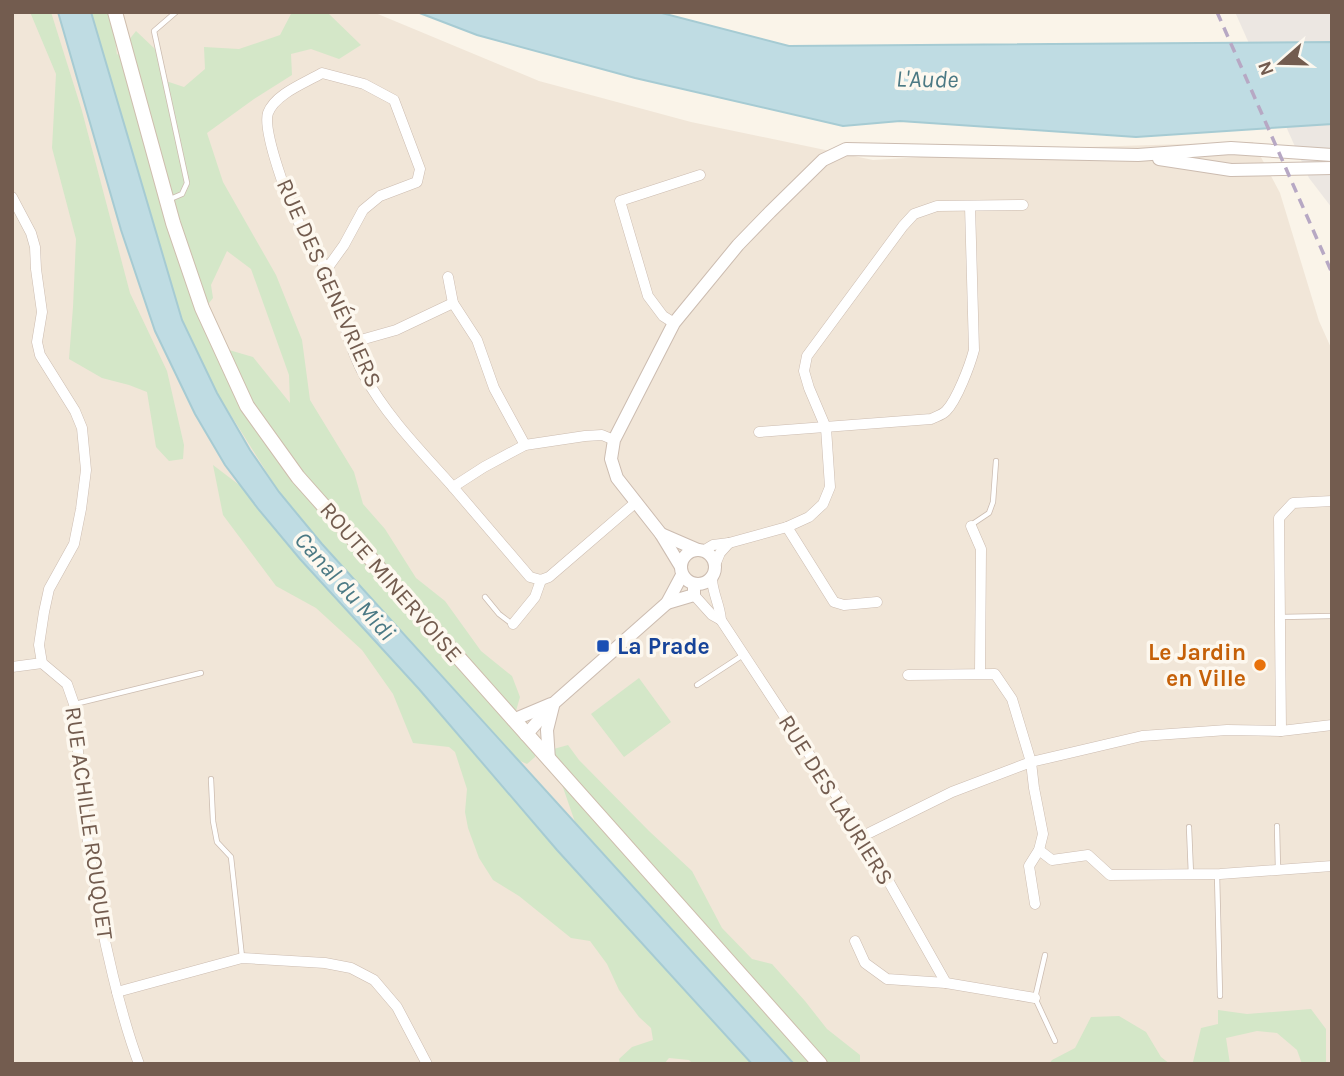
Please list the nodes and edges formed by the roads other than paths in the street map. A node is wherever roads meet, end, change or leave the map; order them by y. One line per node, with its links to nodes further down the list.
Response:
1 (115, 12): 8 (main road, ROUTE MINERVOISE)
2 (176, 12): 8 (lane)
3 (1138, 155): 4 (street); 5 (street); 14 (street)
4 (1332, 155)
5 (1332, 168)
6 (700, 175): 14 (street)
7 (12, 197): 41 (street)
8 (167, 200): 49 (main road, ROUTE MINERVOISE)
9 (1023, 205): 10 (street)
10 (970, 206): 16 (street); 16 (street)
11 (326, 270): 11 (street, RUE DES GENÉVRIERS); 15 (street, RUE DES GENÉVRIERS)
12 (449, 277): 13 (street)
13 (453, 303): 15 (street); 19 (street)
14 (674, 323): 18 (street)
15 (350, 343): 21 (street, RUE DES GENÉVRIERS)
16 (826, 428): 17 (street); 25 (street)
17 (760, 432)
18 (614, 440): 19 (street); 23 (street)
19 (525, 445): 21 (street)
20 (996, 461): 24 (lane)
21 (453, 487): 31 (street, RUE DES GENÉVRIERS)
22 (1332, 500): 37 (street)
23 (635, 503): 26 (street); 31 (street)
24 (971, 526): 44 (street)
25 (787, 527): 27 (street); 34 (street)
26 (662, 534): 28 (street); 29 (street)
27 (729, 543): 28 (street); 30 (street)
28 (700, 551): 29 (street); 30 (street)
29 (681, 571): 32 (street); 35 (street)
30 (713, 572): 32 (street); 38 (street, RUE DES LAURIERS)
31 (541, 580): 39 (street)
32 (694, 589): 35 (street); 38 (street, RUE DES LAURIERS)
33 (485, 597): 39 (lane)
34 (877, 602)
35 (667, 603): 47 (street)
36 (1332, 616): 37 (lane)
37 (1280, 617): 51 (street)
38 (721, 620): 40 (street, RUE DES LAURIERS)
39 (513, 624)
40 (744, 654): 46 (lane); 58 (street, RUE DES LAURIERS)
41 (42, 663): 42 (street); 48 (street, RUE ACHILLE ROUQUET)
42 (12, 667)
43 (201, 673): 48 (lane)
44 (980, 673): 45 (street); 54 (street)
45 (908, 675)
46 (697, 685)
47 (554, 703): 49 (street); 52 (street); 53 (street)
48 (74, 704): 69 (street, RUE ACHILLE ROUQUET)
49 (513, 720): 52 (main road, ROUTE MINERVOISE)
50 (1332, 725): 51 (street)
51 (1281, 731): 54 (street)
52 (526, 735): 53 (main road, ROUTE MINERVOISE)
53 (549, 760): 75 (main road, ROUTE MINERVOISE)
54 (1031, 762): 58 (street); 59 (street)
55 (211, 779): 67 (lane)
56 (1277, 826): 61 (lane)
57 (1189, 827): 62 (lane)
58 (863, 836): 68 (street, RUE DES LAURIERS)
59 (1039, 850): 62 (street); 64 (street)
60 (1332, 866): 61 (street)
61 (1278, 870): 63 (street)
62 (1191, 874): 63 (street)
63 (1217, 874): 70 (lane)
64 (1035, 904)
65 (855, 941): 68 (street)
66 (1045, 955): 71 (lane)
67 (242, 958): 69 (street); 74 (street)
68 (946, 983): 71 (street)
69 (117, 992): 73 (street, RUE ACHILLE ROUQUET)
70 (1220, 996)
71 (1035, 998): 72 (lane)
72 (1055, 1041)
73 (139, 1064)
74 (427, 1064)
75 (820, 1064)

